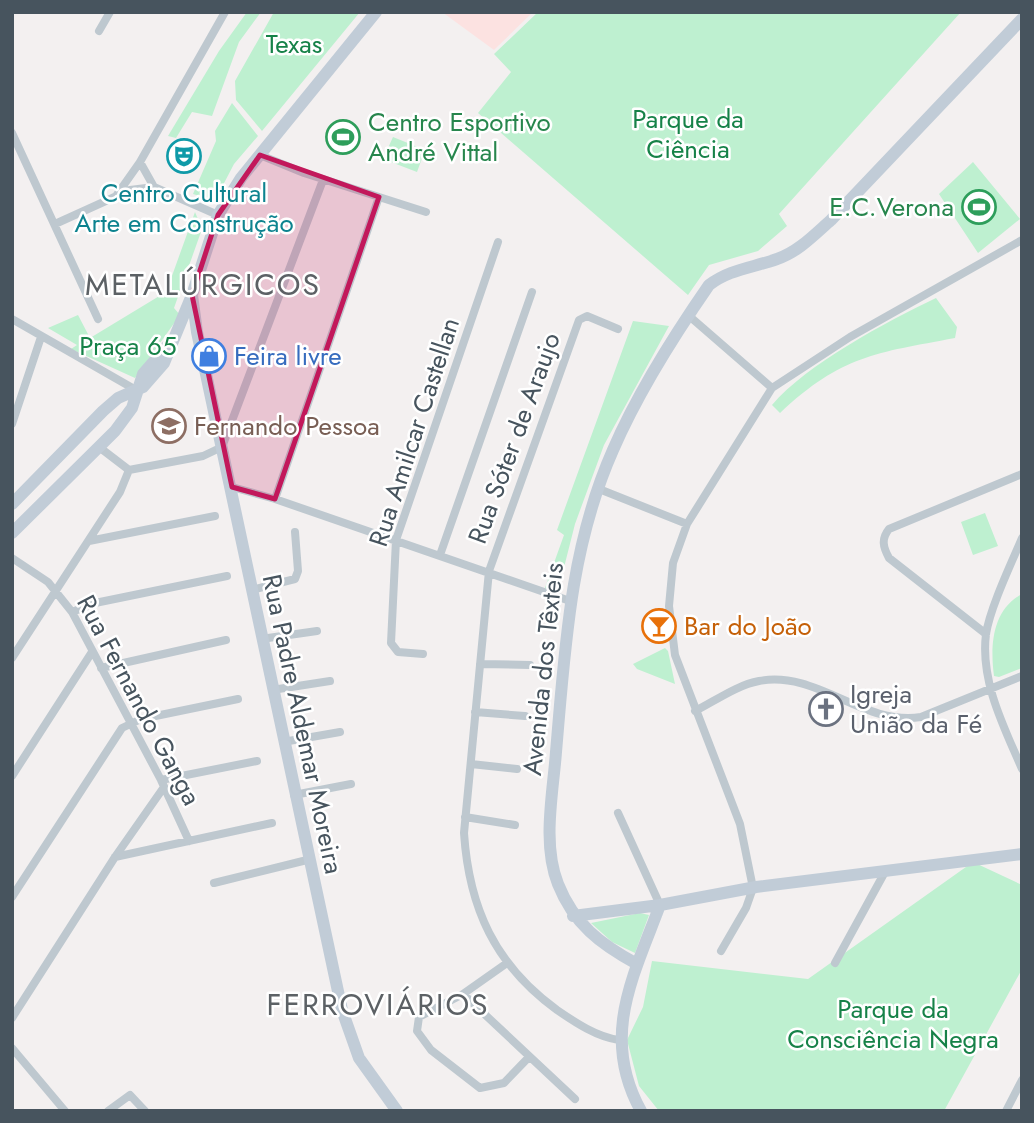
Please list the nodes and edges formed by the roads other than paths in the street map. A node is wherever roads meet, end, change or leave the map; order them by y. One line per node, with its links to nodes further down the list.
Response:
1 (110, 12): 5 (street)
2 (225, 12): 8 (street)
3 (376, 12): 7 (main road)
4 (1021, 21): 20 (main road, Avenida dos Têxteis)
5 (99, 31)
6 (12, 132): 15 (street)
7 (260, 155): 9 (street); 14 (main road)
8 (140, 162): 10 (street); 11 (street)
9 (323, 180): 12 (street); 33 (street)
10 (154, 187): 11 (street); 14 (street)
11 (116, 196): 15 (street)
12 (379, 197): 13 (street); 38 (street)
13 (426, 212)
14 (218, 215): 19 (main road)
15 (55, 224): 23 (street)
16 (1022, 240): 27 (street)
17 (498, 242): 45 (street, Rua Amilcar Castellan)
18 (532, 292): 47 (street)
19 (192, 295): 21 (main road); 25 (main road, Rua Padre Aldemar Moreira)
20 (688, 316): 27 (street); 37 (main road, Avenida dos Têxteis)
21 (183, 318): 25 (main road); 28 (main road)
22 (12, 319): 26 (street)
23 (98, 319)
24 (618, 329): 49 (street, Rua Sóter de Araujo)
25 (197, 332): 33 (main road, Rua Padre Aldemar Moreira)
26 (41, 337): 28 (street); 30 (street)
27 (772, 388): 41 (street)
28 (136, 390): 29 (main road); 31 (main road)
29 (103, 411): 31 (main road); 39 (main road)
30 (12, 424)
31 (120, 425): 32 (main road)
32 (99, 447): 34 (street); 43 (main road)
33 (222, 447): 34 (street); 36 (main road, Rua Padre Aldemar Moreira)
34 (129, 470): 46 (street)
35 (1022, 474): 56 (street)
36 (232, 487): 38 (street); 51 (main road, Rua Padre Aldemar Moreira)
37 (599, 489): 41 (street); 53 (main road, Avenida dos Têxteis)
38 (275, 499): 45 (street)
39 (12, 504)
40 (215, 516): 46 (street)
41 (687, 524): 71 (street)
42 (295, 532): 51 (street)
43 (12, 533)
44 (1022, 538): 56 (street)
45 (396, 540): 47 (street); 61 (street, Rua Amilcar Castellan)
46 (89, 541): 52 (street)
47 (440, 555): 49 (street)
48 (12, 558): 52 (street, Rua Fernando Ganga)
49 (489, 571): 53 (street); 63 (street, Rua Sóter de Araujo)
50 (227, 576): 54 (street)
51 (252, 590): 57 (main road, Rua Padre Aldemar Moreira)
52 (57, 592): 54 (street, Rua Fernando Ganga); 59 (street)
53 (570, 601): 98 (main road, Avenida dos Têxteis)
54 (72, 612): 60 (street, Rua Fernando Ganga)
55 (317, 631): 57 (street)
56 (986, 634): 68 (street)
57 (261, 639): 69 (main road, Rua Padre Aldemar Moreira)
58 (226, 640): 65 (street)
59 (16, 645): 62 (street)
60 (92, 652): 65 (street, Rua Fernando Ganga); 81 (street)
61 (422, 654)
62 (12, 659)
63 (480, 664): 64 (street); 72 (street, Rua Sóter de Araujo)
64 (530, 666)
65 (100, 668): 74 (street, Rua Fernando Ganga)
66 (1022, 676): 68 (street)
67 (330, 681): 69 (street)
68 (991, 689): 71 (street); 80 (street)
69 (272, 690): 76 (main road, Rua Padre Aldemar Moreira)
70 (238, 699): 74 (street)
71 (695, 711): 95 (street)
72 (475, 712): 73 (street); 78 (street, Rua Sóter de Araujo)
73 (525, 716)
74 (130, 722): 82 (street, Rua Fernando Ganga); 96 (street)
75 (340, 732): 76 (street)
76 (283, 742): 84 (main road, Rua Padre Aldemar Moreira)
77 (257, 761): 82 (street)
78 (471, 764): 79 (street); 86 (street, Rua Sóter de Araujo)
79 (517, 769)
80 (1022, 769)
81 (12, 776)
82 (163, 784): 89 (street, Rua Fernando Ganga); 91 (street)
83 (351, 784): 84 (street)
84 (294, 795): 92 (main road, Rua Padre Aldemar Moreira)
85 (618, 813): 97 (street)
86 (465, 817): 88 (street); 100 (street, Rua Sóter de Araujo)
87 (272, 823): 89 (street)
88 (515, 825)
89 (189, 841): 91 (street)
90 (1022, 853): 93 (main road)
91 (115, 857): 104 (street)
92 (307, 860): 94 (street); 113 (main road, Rua Padre Aldemar Moreira)
93 (887, 870): 95 (main road); 101 (street)
94 (214, 883)
95 (753, 888): 97 (main road); 99 (street)
96 (12, 897)
97 (660, 905): 98 (main road); 102 (main road)
98 (573, 916): 102 (main road, Avenida dos Têxteis)
99 (722, 951)
100 (507, 963): 103 (street); 105 (street, Rua Sóter de Araujo)
101 (835, 963)
102 (638, 964): 105 (main road)
103 (463, 994): 107 (street); 107 (street)
104 (12, 1018)
105 (619, 1040): 114 (main road)
106 (12, 1048): 110 (street)
107 (528, 1057): 109 (street)
108 (1022, 1080): 115 (street)
109 (575, 1099)
110 (65, 1111)
111 (108, 1111): 112 (street)
112 (145, 1111)
113 (397, 1111)
114 (641, 1111)
115 (1006, 1111)

